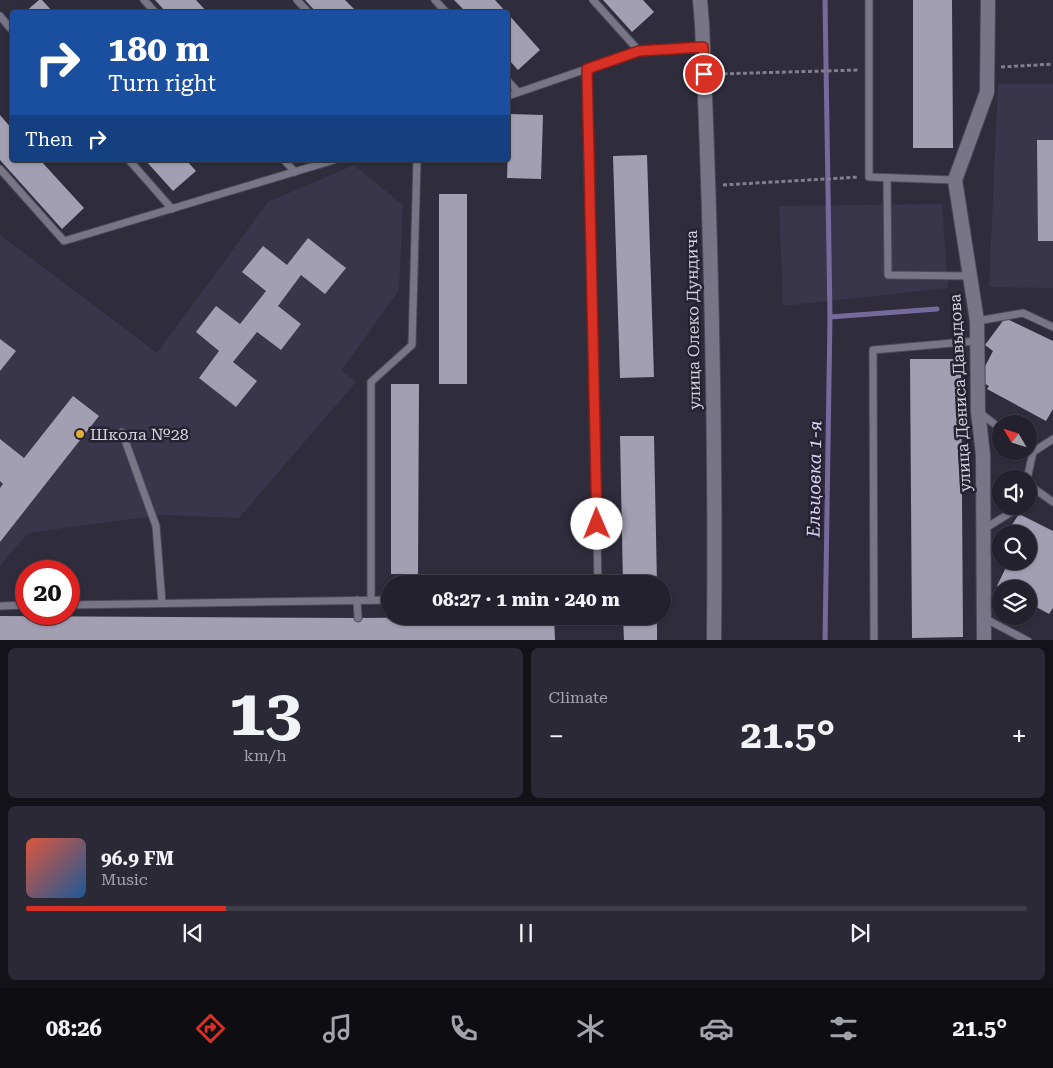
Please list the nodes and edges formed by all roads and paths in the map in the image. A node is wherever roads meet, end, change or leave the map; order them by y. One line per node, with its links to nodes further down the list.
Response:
1 (144, 0): 8 (lane)
2 (297, 0): 9 (lane)
3 (435, 0): 10 (lane)
4 (593, 0): 14 (lane)
5 (700, 0): 13 (street, улица Олеко Дундича)
6 (869, 0): 18 (lane)
7 (988, 0): 16 (street, улица Дениса Давыдова)
8 (153, 10)
9 (306, 10)
10 (444, 10)
11 (0, 16): 12 (lane)
12 (10, 28)
13 (703, 47): 14 (lane); 19 (street, улица Олеко Дундича)
14 (639, 51): 17 (lane)
15 (1053, 64): 16 (path)
16 (987, 68): 31 (street, улица Дениса Давыдова)
17 (587, 69): 21 (lane); 47 (lane)
18 (869, 70): 19 (path); 29 (lane)
19 (704, 74): 32 (street, улица Олеко Дундича)
20 (510, 83): 21 (lane)
21 (518, 92): 22 (lane)
22 (510, 95)
23 (131, 162): 33 (lane)
24 (286, 162): 28 (lane)
25 (327, 162): 28 (lane)
26 (417, 162): 49 (lane)
27 (0, 169): 33 (lane)
28 (294, 172): 33 (lane)
29 (869, 177): 30 (lane); 32 (path)
30 (887, 178): 31 (lane); 34 (lane)
31 (955, 180): 34 (street, улица Дениса Давыдова)
32 (708, 186): 57 (street, улица Олеко Дундича)
33 (172, 209)
34 (970, 276): 35 (street, улица Дениса Давыдова)
35 (976, 321): 36 (lane); 37 (street, улица Дениса Давыдова)
36 (1053, 327)
37 (976, 340): 38 (street, улица Дениса Давыдова); 58 (lane)
38 (978, 411): 39 (lane); 46 (street, улица Дениса Давыдова)
39 (992, 422)
40 (122, 432): 51 (lane)
41 (1053, 440): 42 (lane)
42 (1038, 448)
43 (1037, 491): 44 (lane)
44 (1053, 502)
45 (1007, 515): 46 (lane)
46 (984, 529): 56 (street, улица Дениса Давыдова)
47 (598, 575)
48 (357, 600): 49 (lane); 51 (lane); 55 (lane)
49 (371, 600): 50 (lane)
50 (381, 600)
51 (162, 603): 52 (lane)
52 (80, 604)
53 (15, 605): 54 (lane)
54 (0, 606)
55 (358, 618)
56 (984, 618): 59 (street, улица Дениса Давыдова); 60 (lane)
57 (714, 640)
58 (874, 640)
59 (984, 640)
60 (1028, 640)

